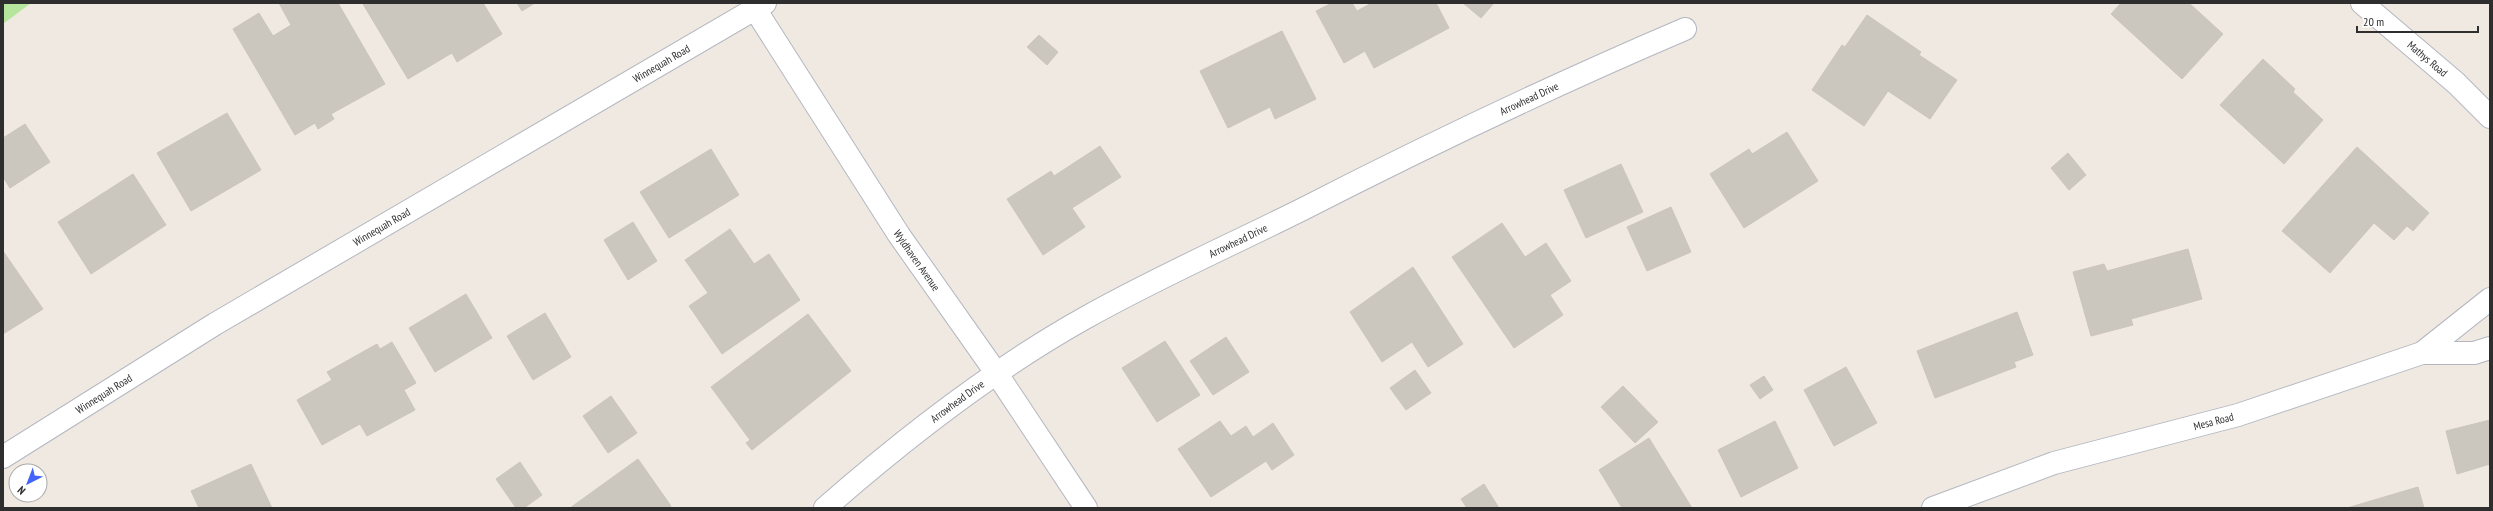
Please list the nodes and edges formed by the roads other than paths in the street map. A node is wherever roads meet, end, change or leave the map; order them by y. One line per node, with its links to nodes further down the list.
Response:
1 (2362, 3): 4 (street, Mathys Road)
2 (760, 6): 8 (street, Wyldhaven Avenue); 9 (street, Winnequah Road)
3 (1685, 29): 8 (street, Arrowhead Drive)
4 (2490, 118)
5 (2485, 303): 7 (street, Mesa Road)
6 (2490, 348): 7 (street)
7 (2422, 353): 12 (street, Mesa Road)
8 (997, 374): 10 (street, Arrowhead Drive); 11 (street, Wyldhaven Avenue)
9 (3, 457)
10 (825, 508)
11 (1086, 508)
12 (1934, 508)

